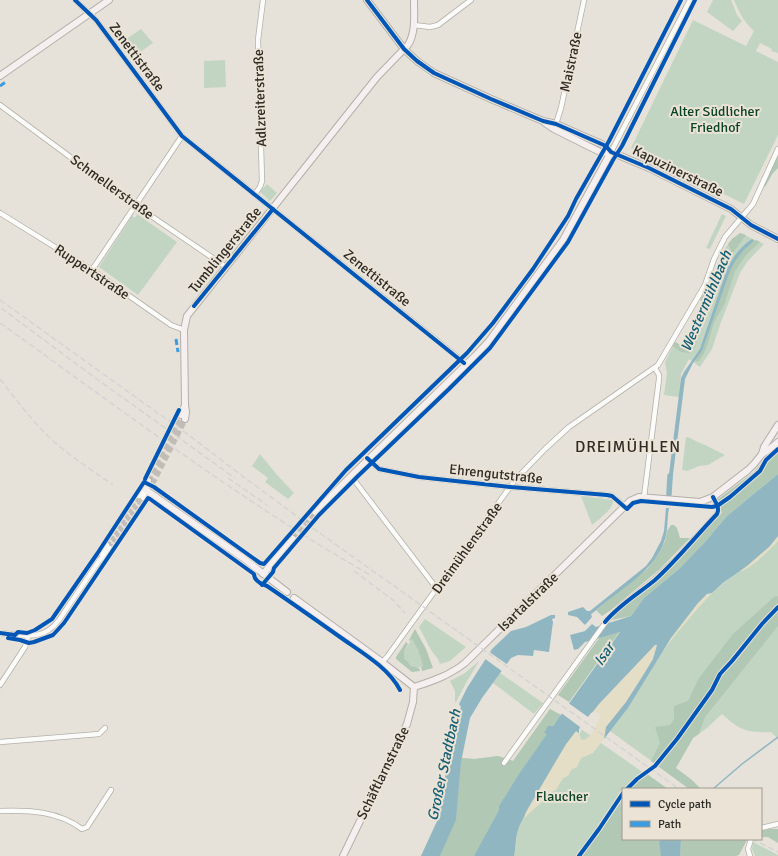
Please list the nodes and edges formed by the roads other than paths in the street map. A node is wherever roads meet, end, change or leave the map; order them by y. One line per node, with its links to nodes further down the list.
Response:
1 (75, 0): 9 (street, Zenettistraße)
2 (109, 0): 9 (main road)
3 (263, 0): 19 (street, Adlzreiterstraße)
4 (367, 0): 11 (main road, Kapuzinerstraße)
5 (414, 0): 10 (main road)
6 (471, 0): 10 (street)
7 (584, 0): 15 (street, Maistraße)
8 (690, 0): 18 (street)
9 (90, 14): 12 (main road); 16 (street, Zenettistraße)
10 (414, 26): 11 (main road, Tumblingerstraße)
11 (404, 50): 14 (main road, Kapuzinerstraße); 21 (main road, Tumblingerstraße)
12 (0, 76)
13 (0, 105): 20 (street, Schmellerstraße)
14 (543, 121): 15 (main road, Kapuzinerstraße); 18 (main road, Kapuzinerstraße)
15 (556, 124): 18 (main road, Kapuzinerstraße)
16 (182, 136): 19 (street, Zenettistraße); 20 (street)
17 (778, 149): 23 (street)
18 (611, 152): 23 (main road, Kapuzinerstraße); 28 (main road)
19 (255, 194): 21 (street, Zenettistraße)
20 (135, 205): 25 (street, Schmellerstraße); 26 (street)
21 (273, 209): 25 (main road, Tumblingerstraße); 28 (street, Zenettistraße)
22 (0, 212): 26 (street, Ruppertstraße)
23 (742, 217): 24 (main road, Kapuzinerstraße); 29 (street)
24 (778, 239)
25 (226, 267): 27 (main road, Tumblingerstraße)
26 (92, 270): 27 (street, Ruppertstraße)
27 (184, 330): 30 (main road, Tumblingerstraße)
28 (466, 364): 34 (main road)
29 (655, 368): 37 (street, Dreimühlenstraße); 40 (street)
30 (183, 417)
31 (778, 425): 33 (main road)
32 (778, 442): 33 (main road)
33 (762, 454): 41 (main road)
34 (368, 459): 35 (main road); 37 (street, Ehrengutstraße)
35 (351, 476): 43 (main road); 47 (street)
36 (150, 482): 38 (main road)
37 (511, 487): 42 (street, Ehrengutstraße); 47 (street, Dreimühlenstraße)
38 (146, 490): 39 (street); 46 (main road)
39 (141, 497)
40 (644, 497): 41 (main road); 42 (main road, Isartalstraße)
41 (713, 497): 57 (street)
42 (624, 506): 54 (main road, Isartalstraße)
43 (315, 512)
44 (293, 540): 46 (main road)
45 (108, 547): 51 (street)
46 (263, 574): 48 (main road)
47 (436, 589): 52 (street, Dreimühlenstraße)
48 (287, 592)
49 (294, 598): 52 (main road)
50 (0, 633): 51 (street)
51 (28, 637): 53 (street)
52 (382, 662): 54 (main road)
53 (0, 685)
54 (414, 687): 64 (main road, Schäftlarnstraße)
55 (105, 728): 56 (street)
56 (0, 742)
57 (504, 763)
58 (111, 790): 59 (street)
59 (0, 811)
60 (778, 824): 61 (street)
61 (762, 828)
62 (751, 840): 63 (street)
63 (749, 855)
64 (343, 856)

